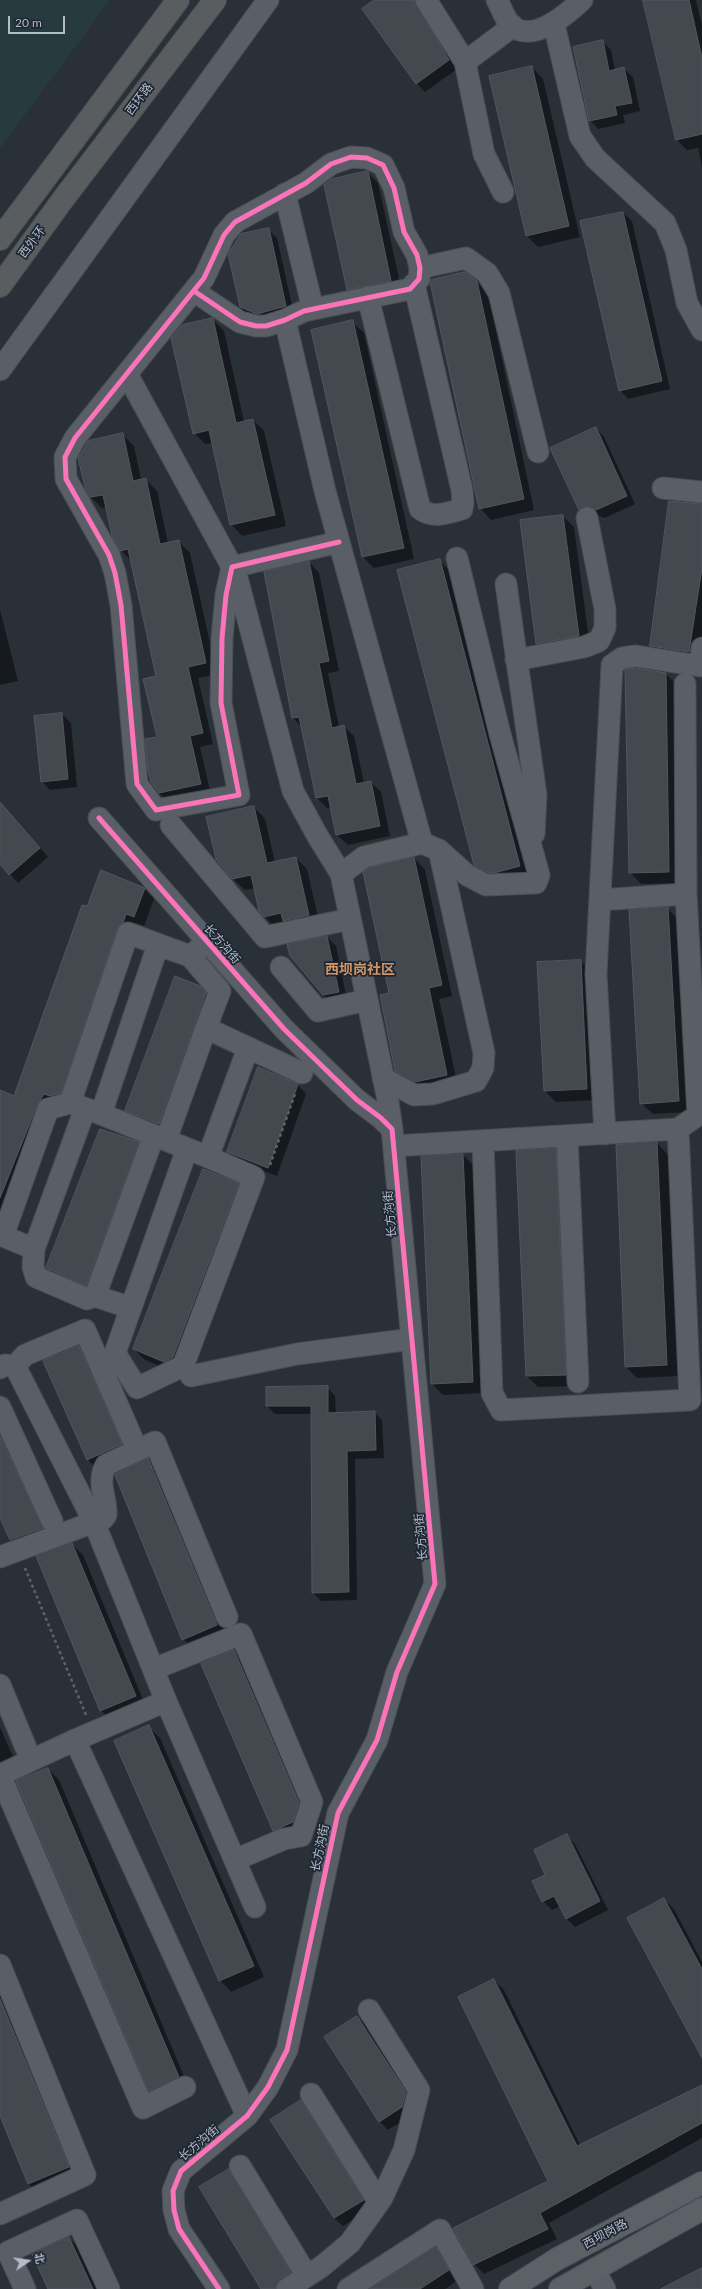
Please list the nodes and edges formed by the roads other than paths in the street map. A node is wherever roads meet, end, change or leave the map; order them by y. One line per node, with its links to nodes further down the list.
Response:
1 (178, 0): 13 (highway)
2 (215, 0): 12 (highway, 西环路)
3 (268, 0): 21 (street)
4 (426, 0): 9 (street)
5 (497, 0): 8 (street)
6 (582, 0): 7 (street)
7 (554, 24): 8 (street); 20 (street)
8 (512, 26): 9 (street)
9 (465, 62): 10 (street)
10 (502, 192)
11 (285, 194): 14 (street); 16 (street); 18 (street)
12 (64, 198): 15 (highway, 西外环)
13 (0, 239)
14 (417, 276): 17 (street); 17 (street); 23 (street)
15 (0, 286)
16 (194, 291): 19 (street); 22 (street)
17 (368, 297): 18 (street)
18 (313, 309): 19 (street)
19 (285, 320): 27 (street)
20 (702, 330)
21 (0, 370)
22 (127, 374): 29 (street); 29 (street)
23 (538, 452)
24 (663, 488): 25 (street)
25 (702, 492)
26 (587, 518): 32 (street)
27 (339, 542): 29 (street); 36 (street)
28 (457, 558): 37 (street)
29 (232, 567): 38 (street)
30 (506, 584): 32 (street)
31 (702, 648): 40 (street)
32 (516, 660): 37 (street)
33 (685, 684): 39 (street)
34 (99, 818): 42 (street, 长方沟街)
35 (171, 825): 41 (street)
36 (430, 847): 37 (street); 38 (street); 49 (street)
37 (534, 855)
38 (341, 874): 41 (street)
39 (686, 894): 40 (street); 51 (street)
40 (600, 900): 52 (street)
41 (350, 919): 45 (street)
42 (207, 942): 43 (street); 55 (street, 长方沟街)
43 (190, 956): 46 (street); 50 (street); 50 (street)
44 (280, 967): 45 (street)
45 (367, 1000): 49 (street)
46 (206, 1028): 47 (street); 54 (street)
47 (248, 1048): 48 (street); 58 (street)
48 (302, 1073)
49 (383, 1078): 55 (street)
50 (85, 1109): 54 (street); 59 (street); 59 (street)
51 (678, 1129): 52 (street); 56 (street)
52 (605, 1134): 53 (street)
53 (567, 1136): 56 (street); 65 (street)
54 (160, 1138): 57 (street); 60 (street)
55 (393, 1138): 56 (street); 62 (street, 长方沟街)
56 (483, 1141)
57 (187, 1149): 58 (street); 61 (street)
58 (208, 1158): 61 (street)
59 (34, 1249): 60 (street)
60 (95, 1296): 61 (street)
61 (131, 1308)
62 (412, 1339): 64 (street); 83 (street, 长方沟街)
63 (8, 1367): 67 (street); 69 (street)
64 (191, 1376)
65 (578, 1382)
66 (0, 1407): 68 (street)
67 (132, 1438)
68 (52, 1521)
69 (94, 1522): 70 (street); 71 (street); 72 (street)
70 (9, 1554)
71 (227, 1617)
72 (154, 1669): 74 (street); 77 (street)
73 (0, 1685): 76 (street)
74 (166, 1701): 75 (street); 77 (street)
75 (75, 1740): 81 (street); 83 (street)
76 (26, 1748)
77 (235, 1860): 78 (street)
78 (255, 1907)
79 (0, 1965): 88 (street)
80 (369, 2010): 86 (street)
81 (185, 2087)
82 (311, 2094): 86 (street)
83 (246, 2116): 93 (street, 长方沟街)
84 (240, 2166): 90 (street)
85 (702, 2183): 97 (main road, 西坝岗路)
86 (379, 2202): 90 (street)
87 (702, 2208): 89 (main road, 西坝岗路)
88 (0, 2214)
89 (594, 2269): 98 (main road, 西坝岗路); 99 (street)
90 (307, 2276): 94 (street)
91 (24, 2289): 92 (street)
92 (109, 2289)
93 (219, 2289)
94 (288, 2289)
95 (348, 2289): 96 (street)
96 (474, 2289)
97 (510, 2289)
98 (560, 2289)
99 (605, 2289)

